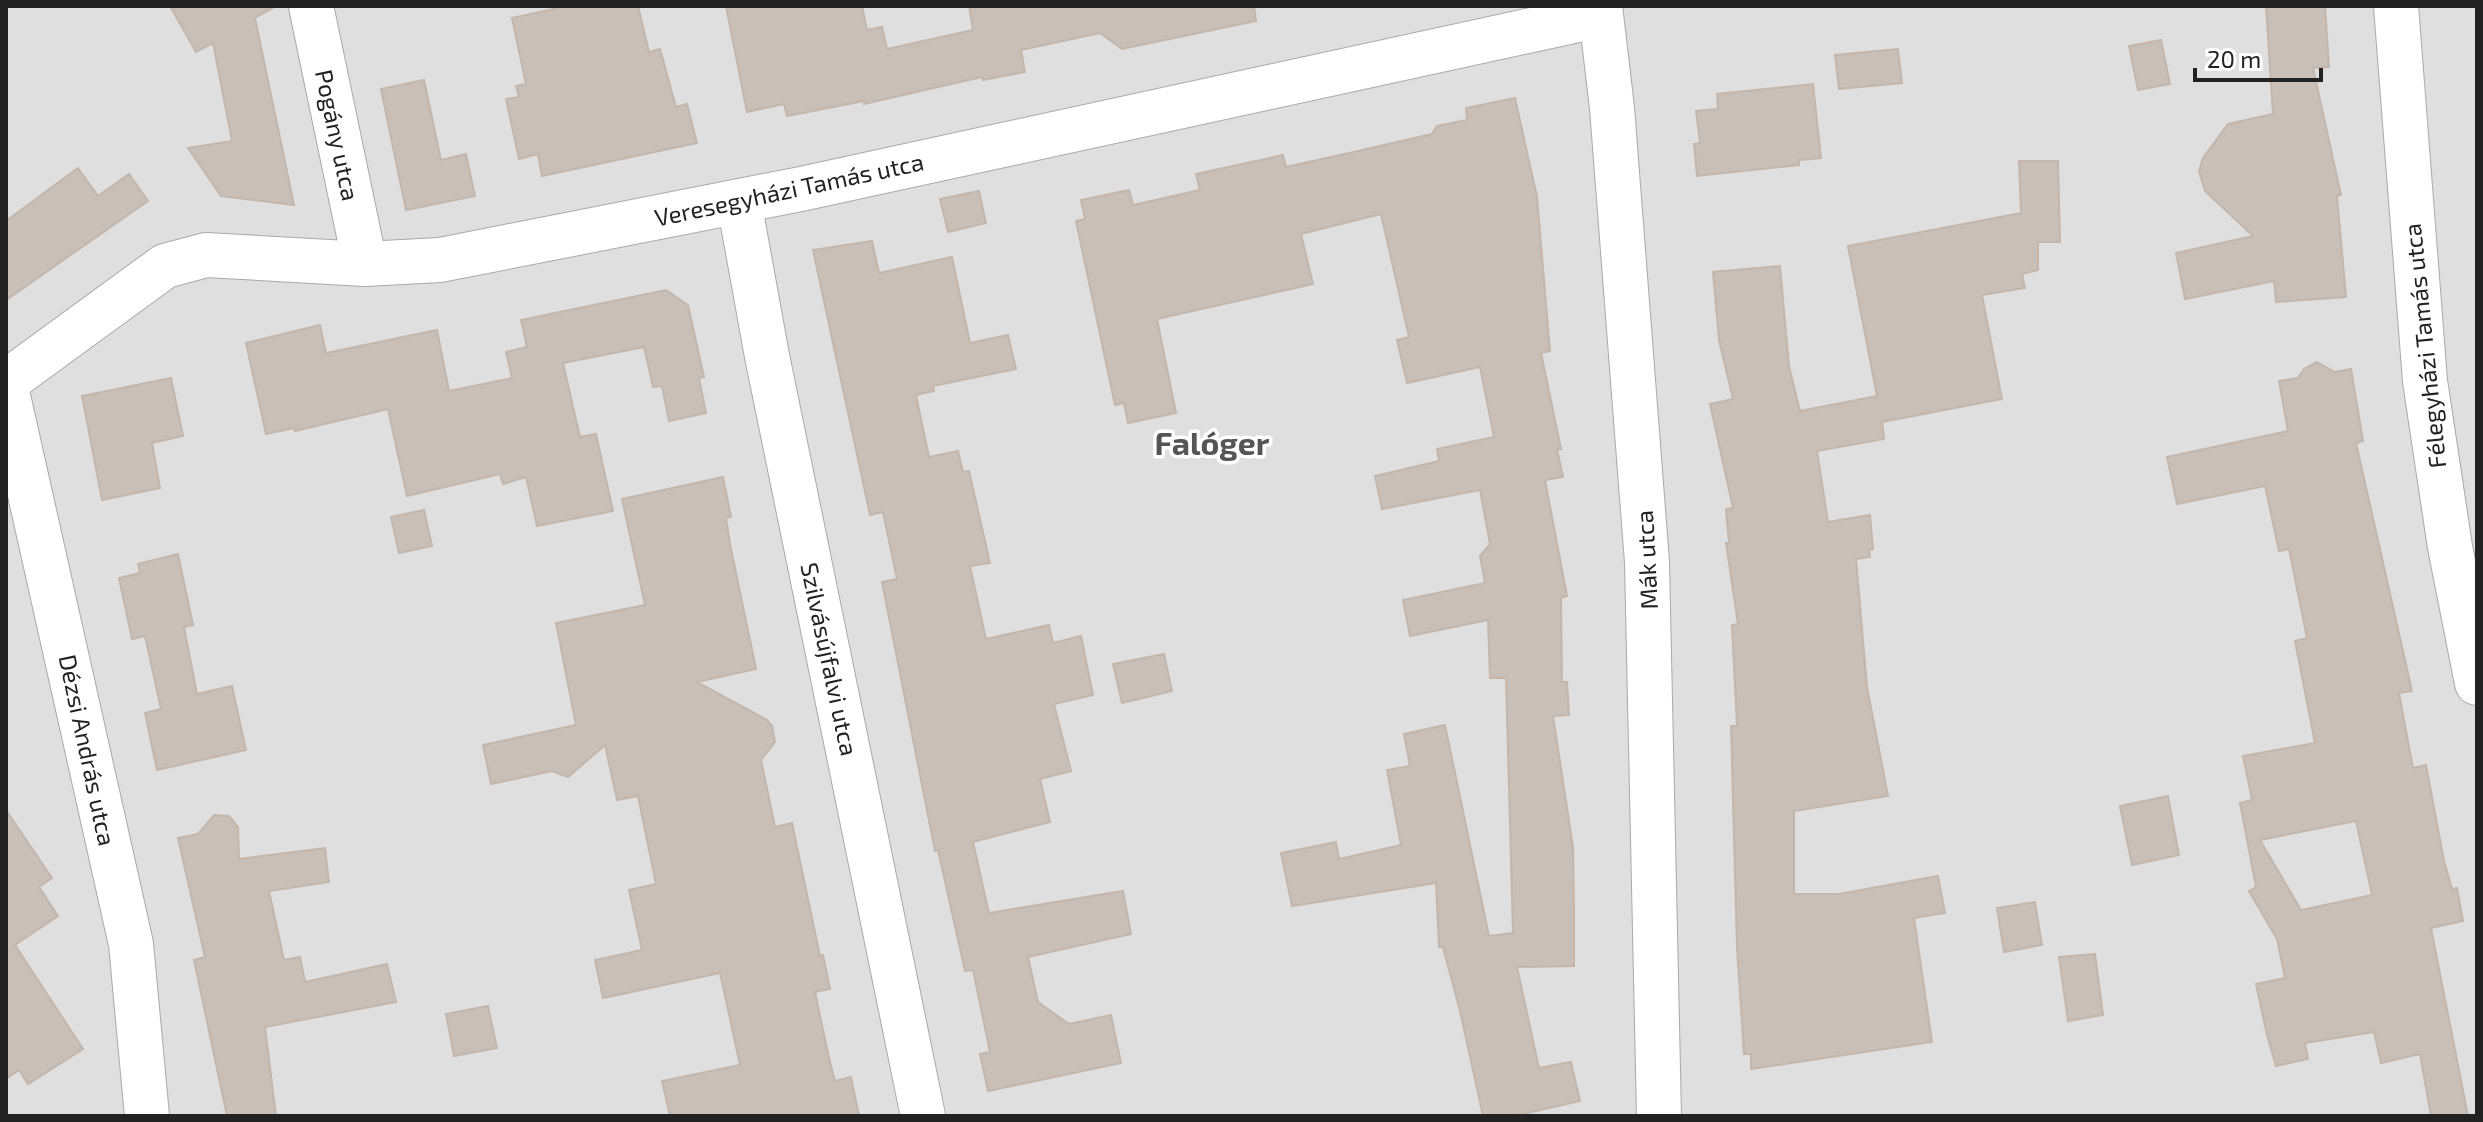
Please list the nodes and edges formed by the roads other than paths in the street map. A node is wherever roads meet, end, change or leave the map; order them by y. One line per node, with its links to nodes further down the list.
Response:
1 (311, 6): 5 (street, Pogány utca)
2 (2396, 6): 7 (street, Félegyházi Tamás utca)
3 (1600, 10): 4 (street, Veresegyházi Tamás utca); 11 (street, Mák utca)
4 (739, 202): 5 (street, Veresegyházi Tamás utca); 10 (street, Szilvásújfalvi utca)
5 (365, 264): 6 (street, Veresegyházi Tamás utca)
6 (6, 385): 9 (street, Dézsi András utca)
7 (2469, 605): 8 (street, Félegyházi Tamás utca)
8 (2477, 683)
9 (147, 1116)
10 (923, 1116)
11 (1659, 1116)

